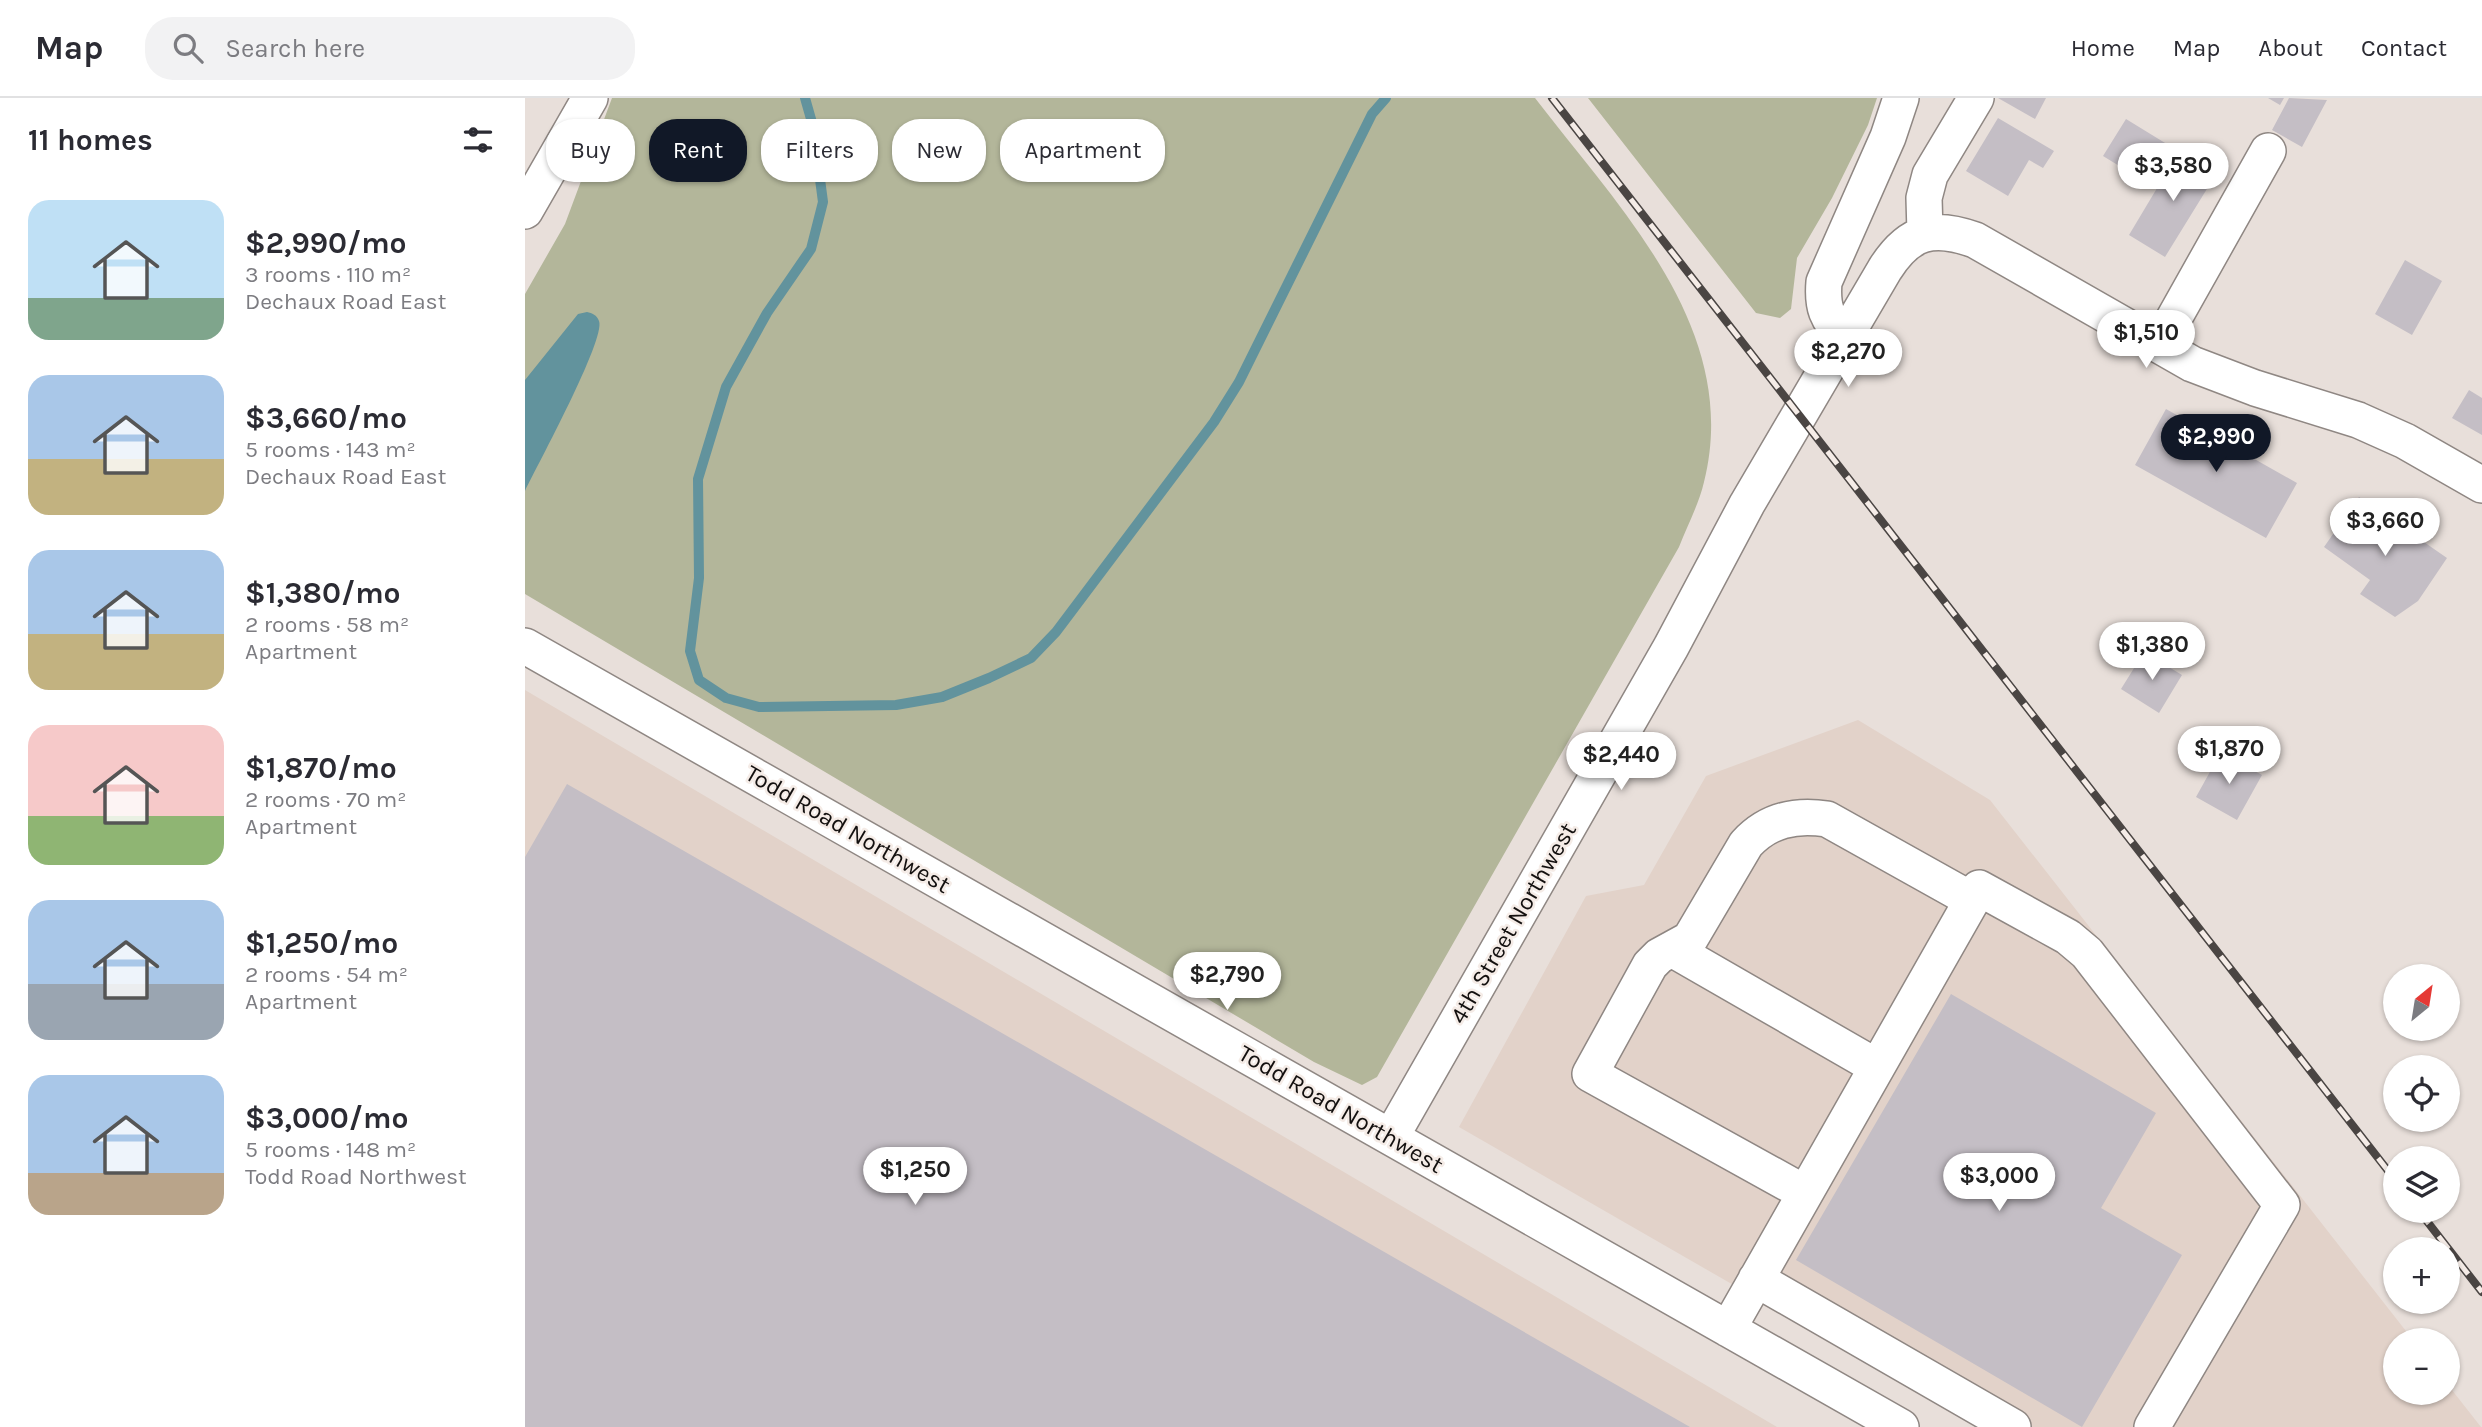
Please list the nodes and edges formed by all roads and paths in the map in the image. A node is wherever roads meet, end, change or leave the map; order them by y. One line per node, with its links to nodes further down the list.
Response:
1 (590, 98): 5 (street)
2 (1901, 98): 7 (street)
3 (1976, 98): 6 (street)
4 (2268, 150): 8 (street)
5 (525, 211)
6 (1925, 233): 7 (street, 4th Street Northwest); 8 (street)
7 (1846, 335): 14 (street, 4th Street Northwest)
8 (2159, 345): 9 (street)
9 (2482, 485)
10 (525, 646): 14 (street, Todd Road Northwest)
11 (1972, 900): 12 (street); 13 (street); 20 (street)
12 (1672, 949): 13 (street); 15 (street)
13 (1877, 1067): 15 (street)
14 (1391, 1137): 17 (street, Todd Road Northwest)
15 (1805, 1194): 16 (street)
16 (1756, 1279): 17 (street); 19 (street)
17 (1728, 1329): 18 (street, Todd Road Northwest)
18 (1901, 1427)
19 (2013, 1427)
20 (2152, 1427)

